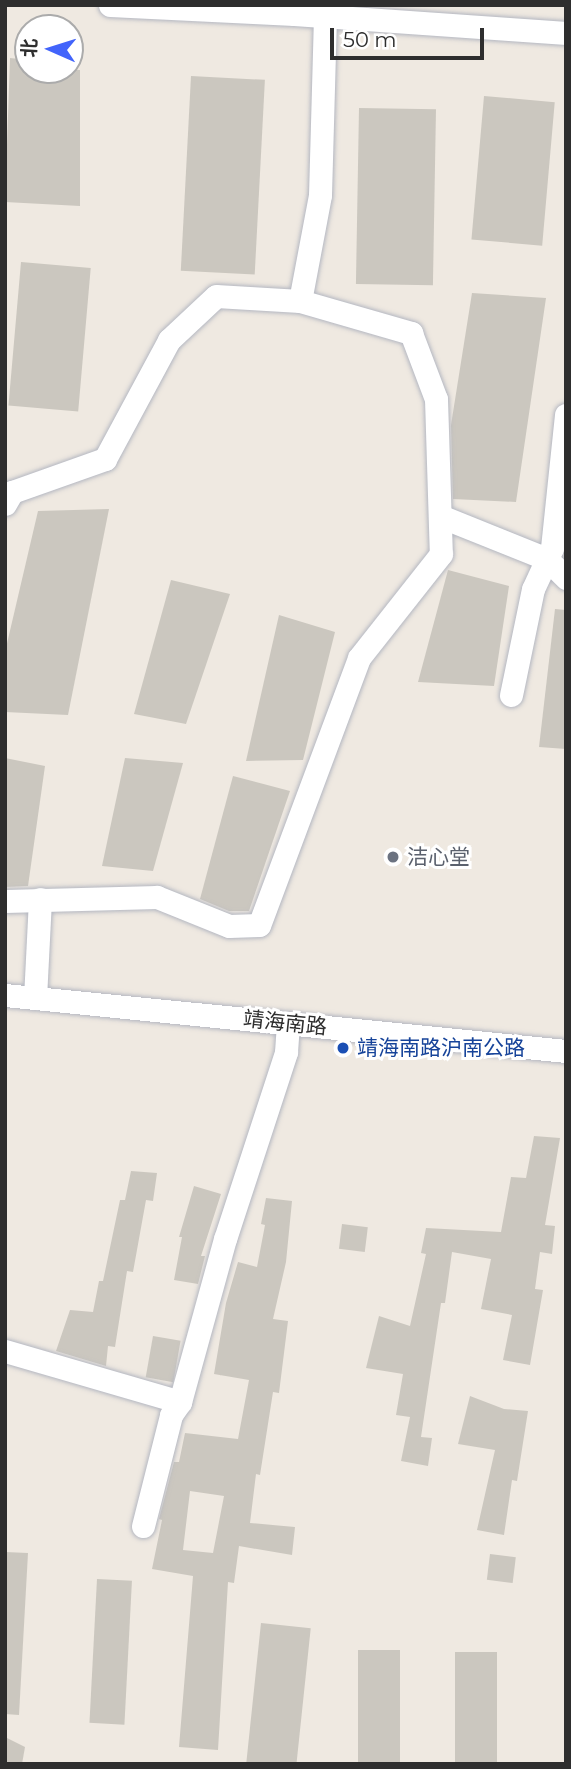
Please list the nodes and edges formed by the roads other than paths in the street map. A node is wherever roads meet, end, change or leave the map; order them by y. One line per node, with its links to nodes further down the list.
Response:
1 (110, 5): 2 (street)
2 (326, 16): 3 (street); 4 (street)
3 (566, 33)
4 (300, 301): 6 (street); 7 (street)
5 (566, 415): 8 (street)
6 (7, 491)
7 (440, 516): 8 (street); 11 (street)
8 (547, 559): 9 (street); 10 (street)
9 (566, 578)
10 (511, 695)
11 (40, 899): 12 (street); 14 (street)
12 (5, 901)
13 (5, 995): 14 (street, 靖海南路)
14 (34, 998): 15 (street, 靖海南路)
15 (288, 1024): 16 (street, 靖海南路); 18 (street)
16 (566, 1051)
17 (5, 1351): 18 (street)
18 (180, 1402): 19 (street)
19 (143, 1526)

